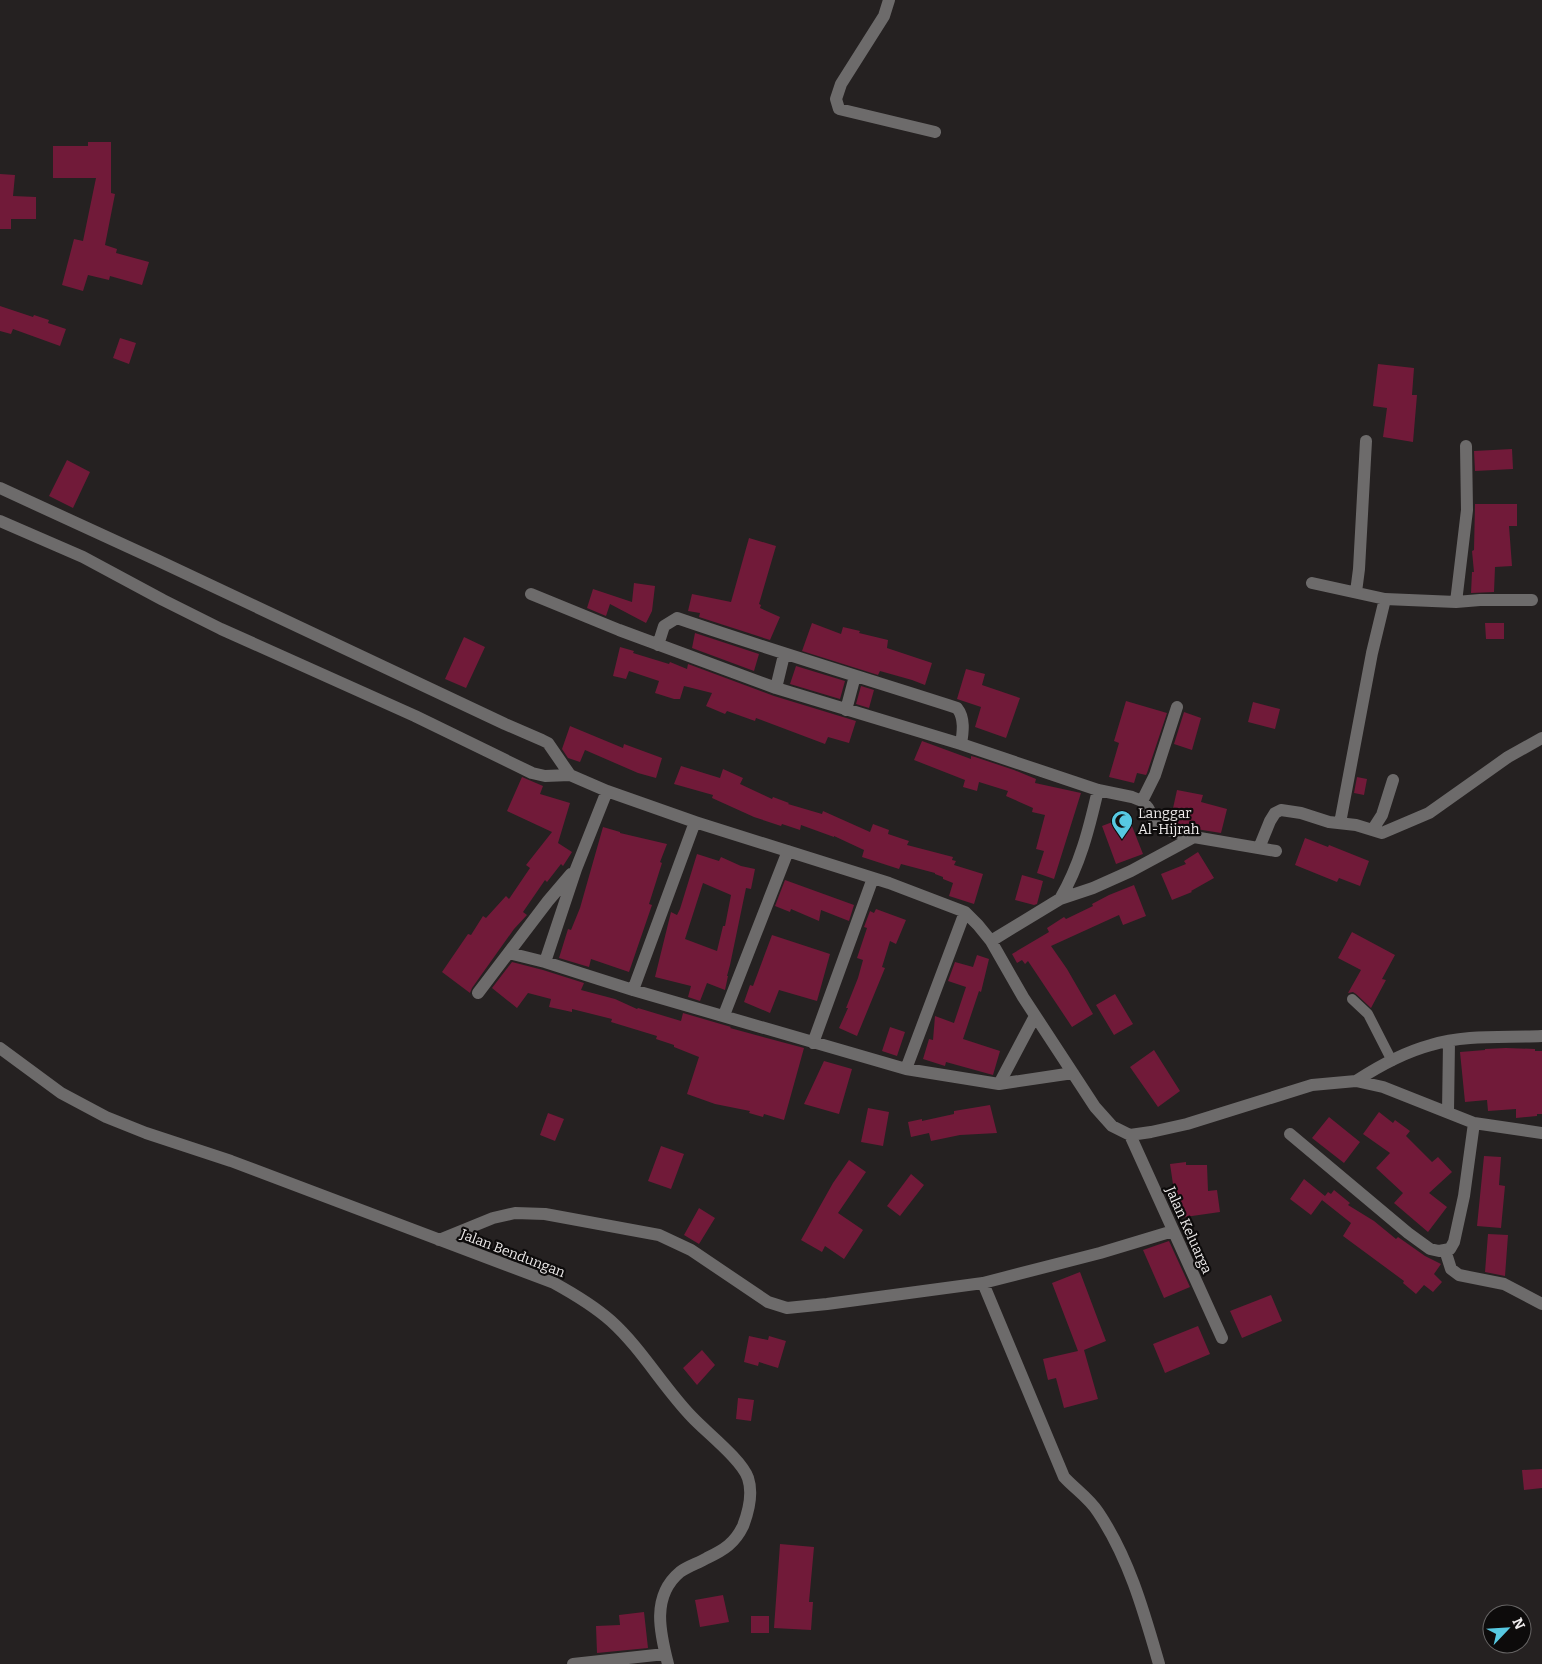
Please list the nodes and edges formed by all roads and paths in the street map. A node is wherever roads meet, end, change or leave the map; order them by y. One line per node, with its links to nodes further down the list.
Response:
1 (889, 0): 2 (street)
2 (935, 132)
3 (1366, 441): 8 (street)
4 (1466, 446): 12 (street)
5 (0, 488): 21 (street)
6 (0, 521): 21 (street)
7 (1312, 583): 8 (street)
8 (1356, 592): 10 (street)
9 (531, 594): 13 (street)
10 (1385, 599): 12 (street); 27 (street)
11 (1532, 600): 12 (street)
12 (1456, 602)
13 (658, 645): 14 (street); 16 (street)
14 (784, 655): 15 (street); 16 (street)
15 (855, 676): 18 (street); 20 (street)
16 (776, 688): 18 (street)
17 (1177, 707): 25 (street)
18 (846, 710): 20 (street)
19 (1542, 738): 28 (street)
20 (961, 744): 23 (street)
21 (570, 775): 24 (street)
22 (1393, 780): 28 (street)
23 (1098, 790): 25 (street); 35 (street)
24 (607, 791): 26 (street); 33 (street)
25 (1142, 801): 29 (street)
26 (695, 822): 31 (street); 40 (street)
27 (1340, 823): 28 (street); 30 (street)
28 (1373, 829)
29 (1194, 837): 30 (street); 35 (street)
30 (1259, 848): 32 (street)
31 (788, 851): 34 (street); 43 (street)
32 (1276, 851)
33 (576, 869): 38 (street); 39 (street)
34 (873, 878): 36 (street); 47 (street)
35 (1060, 899): 37 (street)
36 (965, 912): 37 (street); 50 (street)
37 (990, 941): 44 (street)
38 (509, 953): 39 (street); 41 (street)
39 (545, 962): 40 (street)
40 (633, 990): 43 (street)
41 (478, 993)
42 (1352, 999): 49 (lane)
43 (724, 1015): 47 (street)
44 (1035, 1016): 51 (street); 53 (street)
45 (1542, 1036): 46 (street)
46 (1449, 1042): 49 (street); 54 (street)
47 (813, 1043): 50 (street)
48 (0, 1048): 60 (street, Jalan Bendungan)
49 (1392, 1061): 52 (street)
50 (906, 1069): 53 (street)
51 (1072, 1073): 53 (street); 58 (street)
52 (1356, 1081): 54 (street); 58 (street)
53 (999, 1084)
54 (1448, 1112): 55 (street)
55 (1474, 1123): 57 (street); 61 (street)
56 (1290, 1134): 61 (street)
57 (1542, 1134)
58 (1130, 1135): 59 (street, Jalan Keluarga)
59 (1173, 1231): 62 (street); 64 (street, Jalan Keluarga)
60 (439, 1240): 62 (street); 65 (street, Jalan Bendungan)
61 (1445, 1250): 63 (street)
62 (983, 1284): 67 (street)
63 (1542, 1304)
64 (1222, 1338)
65 (666, 1659): 66 (street)
66 (573, 1664)
67 (1159, 1664)

